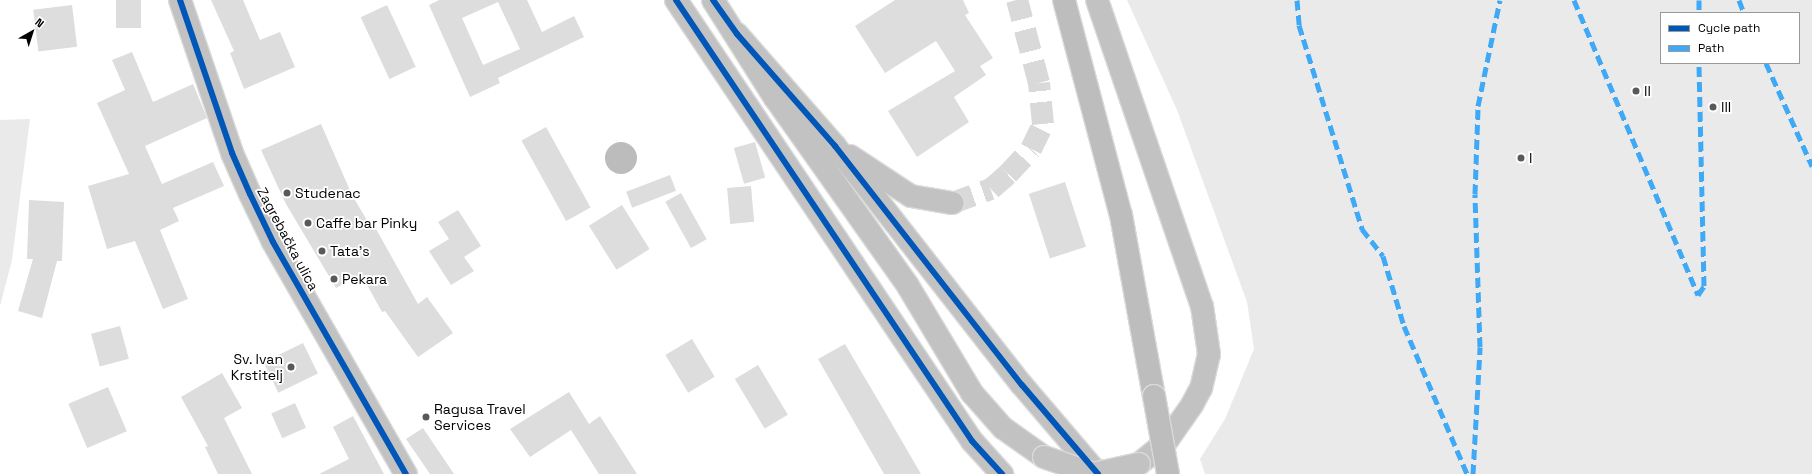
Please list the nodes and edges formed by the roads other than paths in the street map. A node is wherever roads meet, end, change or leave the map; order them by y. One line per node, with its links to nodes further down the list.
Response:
1 (180, 0): 9 (main road, Zagrebačka ulica)
2 (676, 0): 10 (main road)
3 (713, 0): 6 (main road)
4 (1064, 0): 12 (main road, bridge)
5 (1097, 0): 6 (main road, bridge)
6 (737, 34): 7 (main road)
7 (835, 146): 8 (main road); 11 (main road)
8 (952, 203)
9 (406, 474)
10 (1002, 474)
11 (1098, 474)
12 (1168, 474)

